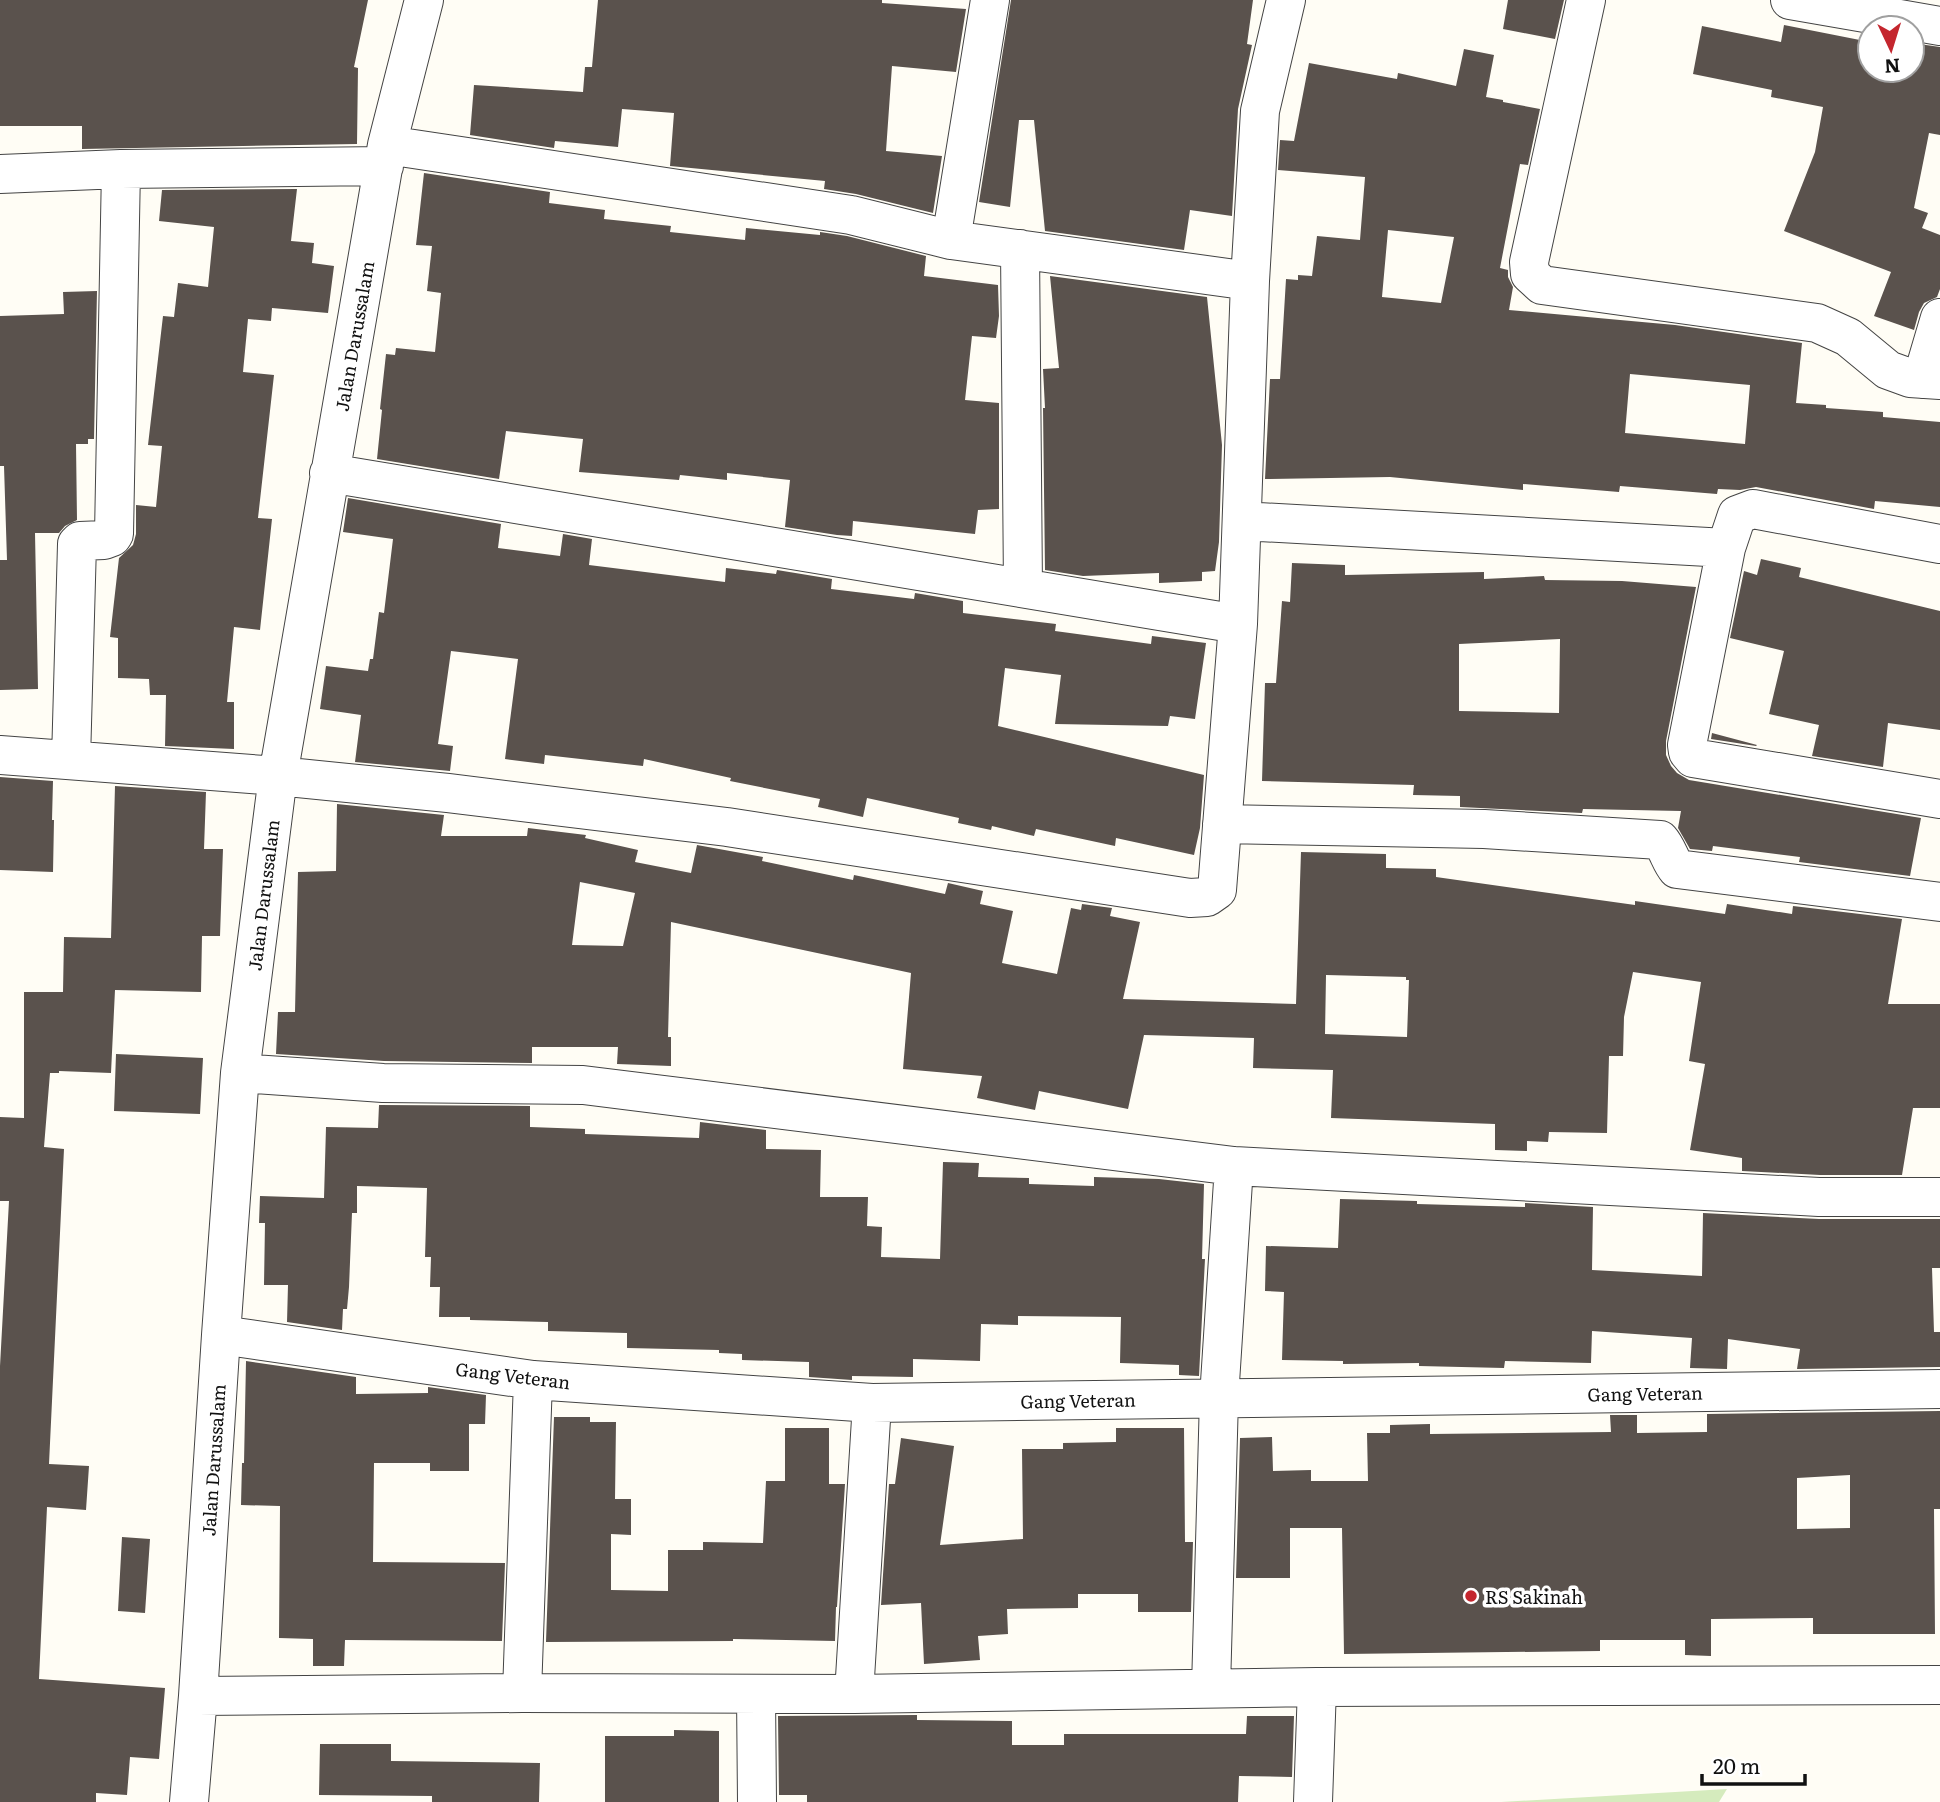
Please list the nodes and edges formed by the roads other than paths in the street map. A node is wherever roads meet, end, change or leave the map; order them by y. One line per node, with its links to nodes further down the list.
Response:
1 (424, 0): 7 (street, Jalan Darussalam)
2 (990, 0): 10 (street)
3 (1286, 0): 12 (street)
4 (1586, 0): 14 (street)
5 (1790, 0): 6 (street)
6 (1940, 26)
7 (385, 156): 8 (street); 10 (street); 15 (street, Jalan Darussalam)
8 (121, 169): 9 (street); 22 (street)
9 (0, 174)
10 (951, 240): 11 (street)
11 (1020, 249): 12 (street); 19 (street)
12 (1250, 281): 16 (street)
13 (1940, 318): 14 (street)
14 (1931, 379)
15 (329, 473): 19 (street); 23 (street, Jalan Darussalam)
16 (1242, 521): 18 (street); 20 (street)
17 (1940, 544): 18 (street)
18 (1726, 548): 24 (street)
19 (1023, 588): 20 (street)
20 (1238, 624): 25 (street)
21 (0, 755): 22 (street)
22 (71, 760): 23 (street)
23 (278, 776): 25 (street); 27 (street, Jalan Darussalam)
24 (1940, 799)
25 (1222, 824): 26 (street)
26 (1940, 902)
27 (240, 1073): 28 (street); 30 (street, Jalan Darussalam)
28 (1234, 1166): 29 (street); 33 (street)
29 (1940, 1197)
30 (221, 1335): 31 (street, Gang Veteran); 41 (street, Jalan Darussalam)
31 (533, 1380): 34 (street, Gang Veteran); 38 (street)
32 (1940, 1389): 33 (street, Gang Veteran)
33 (1219, 1398): 34 (street, Gang Veteran); 37 (street)
34 (872, 1403): 40 (street)
35 (1940, 1685): 36 (street)
36 (1317, 1686): 37 (street); 44 (street)
37 (1212, 1688): 40 (street)
38 (522, 1693): 39 (street); 41 (street)
39 (756, 1694): 40 (street); 43 (street)
40 (854, 1694)
41 (198, 1696): 42 (street, Jalan Darussalam)
42 (189, 1802)
43 (757, 1802)
44 (1313, 1802)

